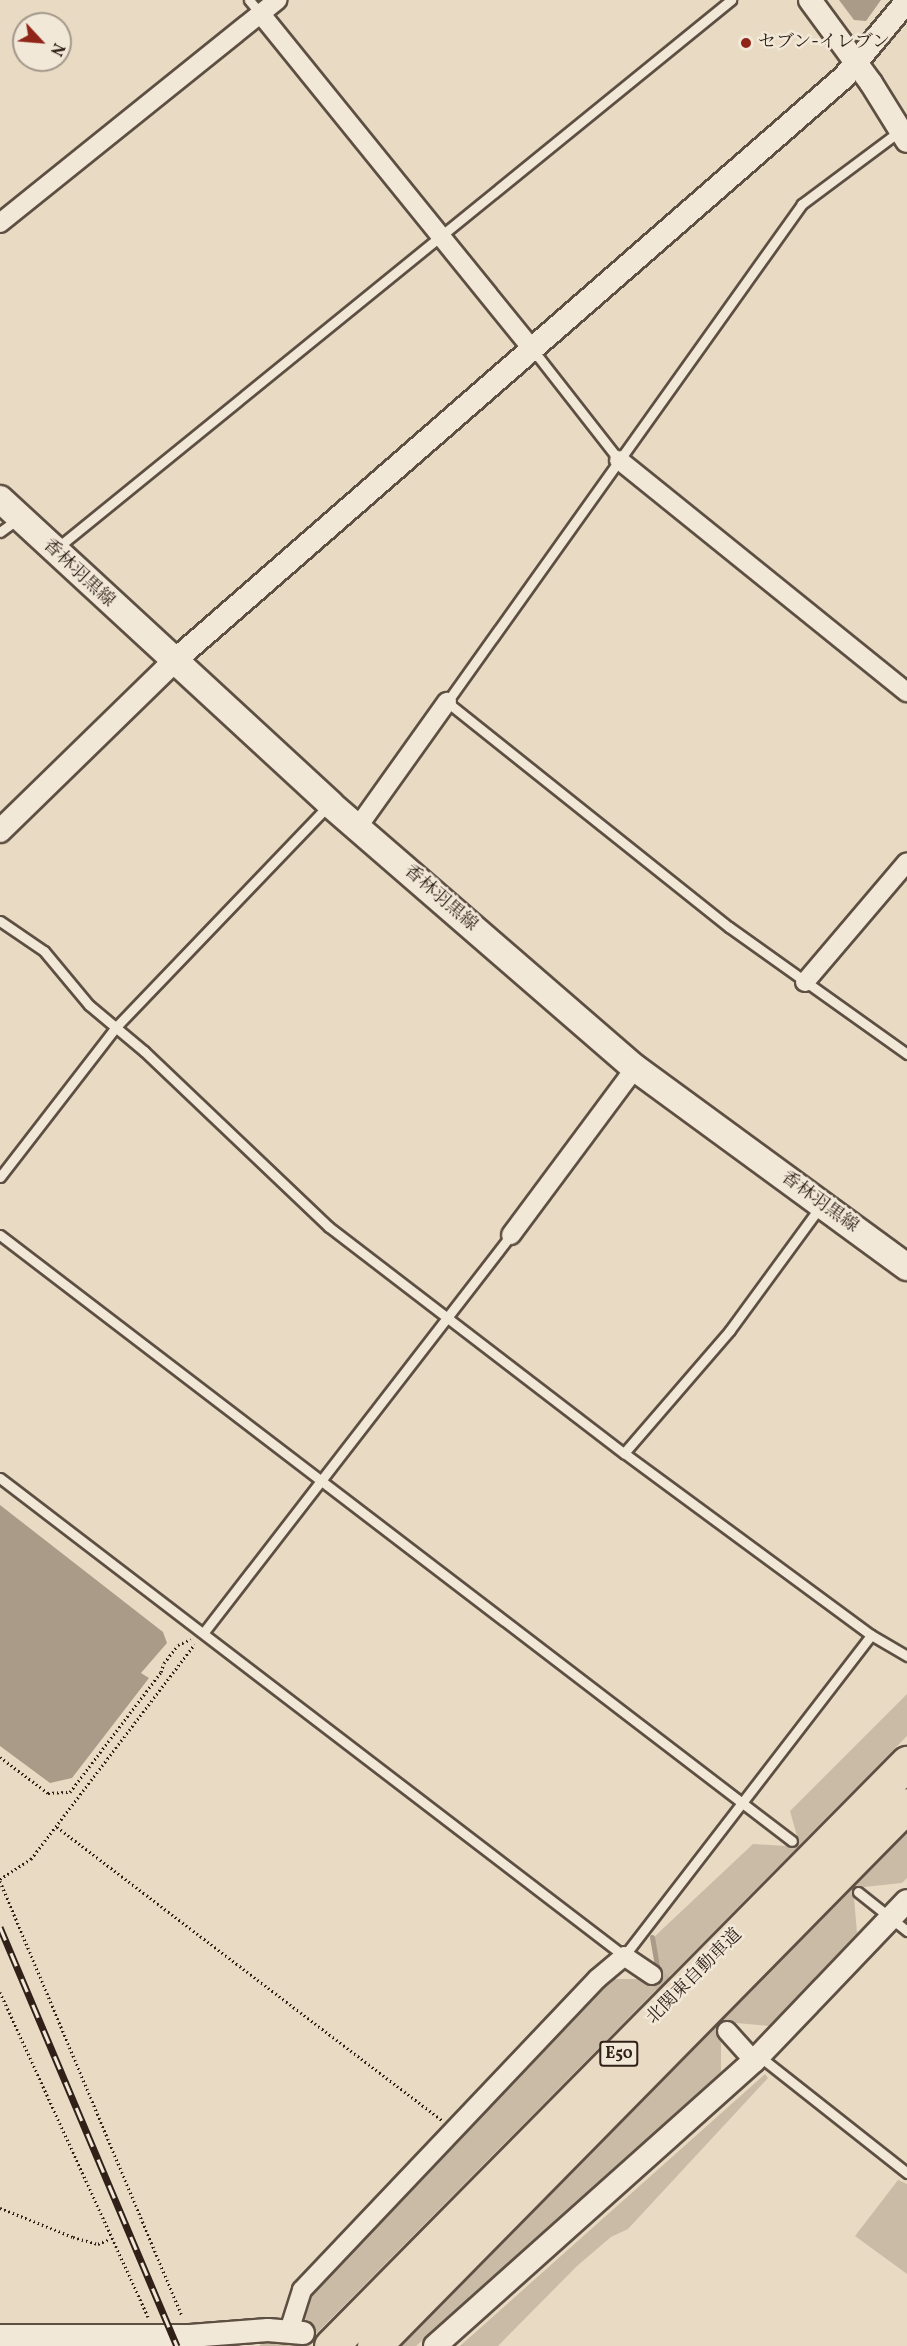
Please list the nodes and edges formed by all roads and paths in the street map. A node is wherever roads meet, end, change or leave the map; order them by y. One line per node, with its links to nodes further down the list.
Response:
1 (277, 0): 5 (street)
2 (731, 0): 9 (lane)
3 (810, 0): 6 (street)
4 (907, 1): 6 (street)
5 (255, 7): 8 (street); 9 (street)
6 (858, 64): 7 (street); 10 (street)
7 (904, 136): 11 (lane)
8 (0, 223)
9 (439, 236): 10 (street); 14 (lane)
10 (531, 348): 11 (lane); 15 (street)
11 (619, 460): 16 (street); 17 (lane)
12 (0, 499): 13 (main road, 香林羽黒線)
13 (9, 526): 14 (main road, 香林羽黒線)
14 (54, 552): 15 (main road, 香林羽黒線)
15 (173, 662): 18 (main road, 香林羽黒線); 20 (street)
16 (907, 692)
17 (447, 702): 19 (street); 23 (lane)
18 (330, 804): 19 (main road, 香林羽黒線); 24 (lane)
19 (357, 828): 26 (main road, 香林羽黒線)
20 (0, 831)
21 (907, 862): 23 (street)
22 (0, 921): 24 (lane)
23 (805, 982): 25 (lane)
24 (116, 1028): 27 (lane); 32 (lane)
25 (907, 1054)
26 (635, 1068): 28 (main road, 香林羽黒線); 30 (street)
27 (0, 1176)
28 (821, 1205): 31 (main road, 香林羽黒線); 33 (lane)
29 (0, 1235): 35 (lane)
30 (511, 1235): 32 (lane)
31 (907, 1267)
32 (446, 1318): 33 (lane); 35 (lane)
33 (624, 1454): 37 (lane)
34 (0, 1478): 36 (lane)
35 (321, 1481): 36 (lane); 42 (lane)
36 (204, 1632): 39 (path); 43 (path); 49 (lane)
37 (871, 1635): 38 (lane); 42 (lane)
38 (907, 1656)
39 (0, 1757)
40 (907, 1763): 60 (highway, 北関東自動車道 / E50)
41 (907, 1805): 62 (highway, 北関東自動車道 / E50)
42 (742, 1806): 44 (lane); 49 (lane)
43 (57, 1827): 45 (path); 54 (path)
44 (792, 1841)
45 (0, 1880): 59 (path)
46 (858, 1892): 48 (lane)
47 (907, 1901): 48 (street)
48 (899, 1924): 53 (street)
49 (624, 1956): 50 (street); 54 (street)
50 (652, 1975)
51 (0, 1992): 57 (path)
52 (727, 2031): 53 (street)
53 (756, 2059): 55 (lane); 63 (street)
54 (454, 2129): 60 (street)
55 (907, 2173)
56 (0, 2208): 57 (path)
57 (110, 2239): 61 (path)
58 (0, 2336): 61 (street)
59 (190, 2336): 60 (street); 61 (street)
60 (308, 2337)
61 (146, 2339)
62 (374, 2346)
63 (435, 2346)

